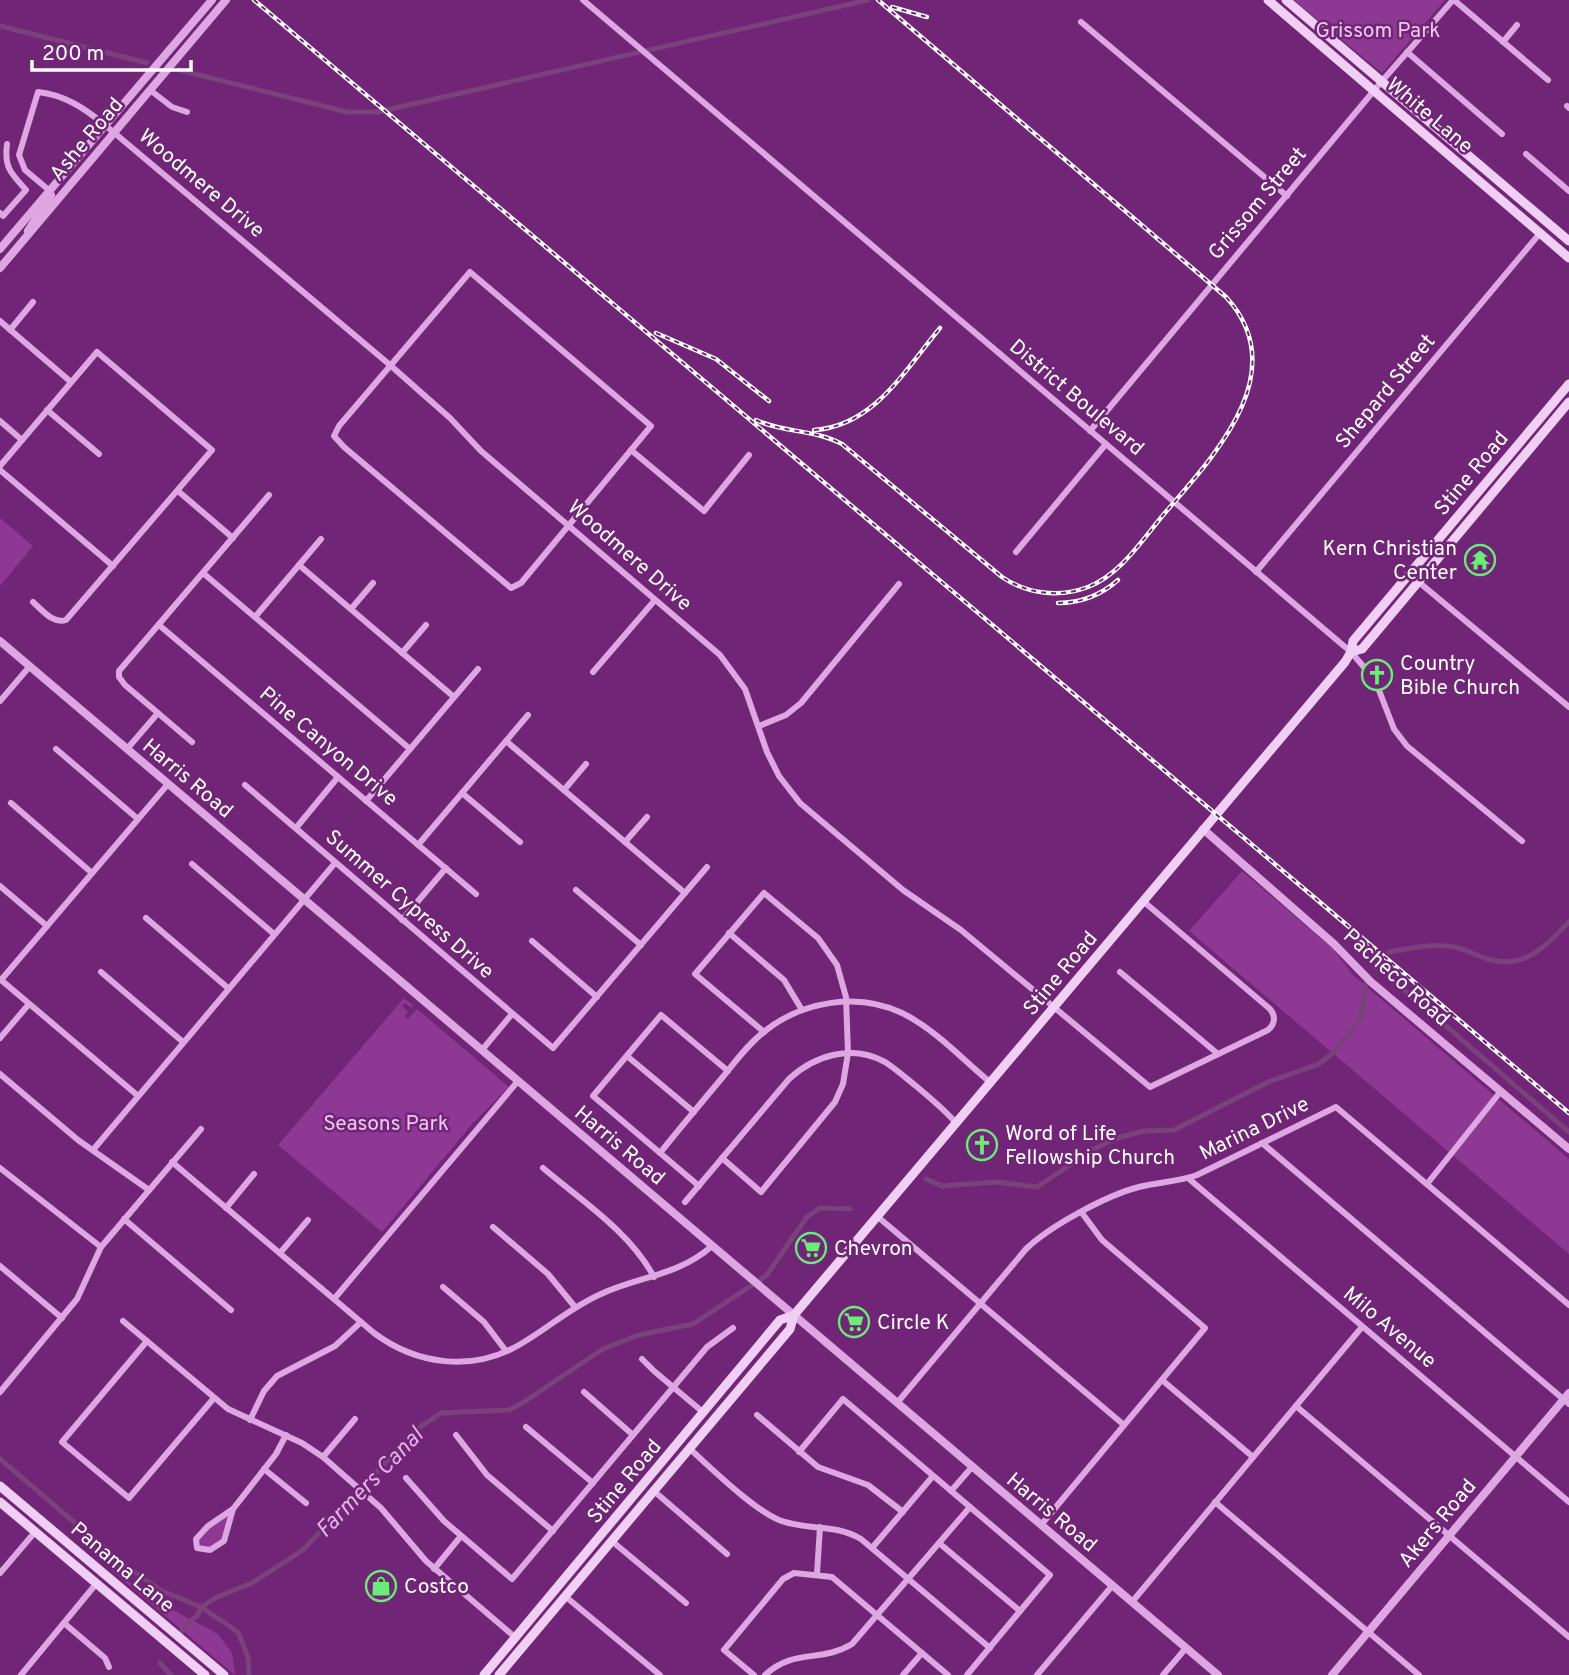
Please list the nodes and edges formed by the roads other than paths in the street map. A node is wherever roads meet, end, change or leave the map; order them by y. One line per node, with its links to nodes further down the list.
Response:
1 (212, 0): 16 (street, Ashe Road)
2 (226, 0): 13 (street, Ashe Road)
3 (583, 0): 42 (street, District Boulevard)
4 (1268, 0): 14 (main road, White Lane)
5 (1284, 0): 12 (main road, White Lane)
6 (1454, 0): 9 (street); 10 (street, Grissom Street)
7 (1081, 22): 24 (street)
8 (1517, 25): 9 (street)
9 (1503, 41): 11 (street)
10 (1407, 52): 12 (street, Grissom Street); 18 (street)
11 (1548, 80)
12 (1382, 81): 14 (street, Grissom Street); 28 (main road, White Lane)
13 (150, 90): 15 (street); 17 (street, Ashe Road)
14 (1375, 91): 24 (street, Grissom Street); 26 (main road, White Lane)
15 (187, 112)
16 (105, 125): 17 (street, Woodmere Drive); 20 (street, Woodmere Drive); 22 (street, Ashe Road)
17 (115, 133): 27 (street, Ashe Road); 35 (street, Woodmere Drive)
18 (1502, 134)
19 (3, 143): 20 (street); 25 (street)
20 (20, 147): 22 (street)
21 (1526, 154): 23 (street)
22 (50, 191): 27 (street); 29 (street, Ashe Road)
23 (1569, 191)
24 (1287, 196): 42 (street, Grissom Street)
25 (0, 213)
26 (1541, 232): 28 (main road); 30 (main road, White Lane); 61 (street, Shepard Street)
27 (26, 237): 31 (street, Ashe Road)
28 (1569, 242)
29 (1, 249)
30 (1569, 258)
31 (0, 268)
32 (33, 302): 34 (street)
33 (0, 321): 34 (street)
34 (10, 330): 36 (street)
35 (390, 365): 46 (street); 55 (street, Woodmere Drive); 55 (street)
36 (71, 382): 39 (street); 52 (street)
37 (1569, 386): 40 (main road); 45 (main road, Stine Road)
38 (1569, 402): 40 (main road, Stine Road)
39 (47, 410): 43 (street); 47 (street)
40 (1556, 417): 51 (main road, Stine Road)
41 (0, 421): 43 (street)
42 (1090, 431): 44 (street, District Boulevard)
43 (22, 440): 49 (street)
44 (1106, 444): 58 (street); 61 (street, District Boulevard)
45 (1518, 445): 50 (main road, Stine Road); 51 (main road)
46 (631, 450): 48 (street); 55 (street)
47 (99, 454)
48 (749, 455)
49 (0, 468): 60 (street)
50 (1486, 483): 54 (main road); 63 (main road, Stine Road)
51 (1495, 489): 54 (main road, Stine Road)
52 (178, 491): 56 (street); 60 (street)
53 (269, 495): 56 (street)
54 (1467, 522): 64 (main road, Stine Road)
55 (569, 526): 67 (street, Woodmere Drive)
56 (233, 538): 62 (street)
57 (321, 539): 59 (street)
58 (1016, 552)
59 (299, 565): 69 (street); 70 (street)
60 (113, 566): 68 (street)
61 (1256, 572): 74 (street, District Boulevard)
62 (203, 573): 70 (street); 71 (street)
63 (1409, 574): 64 (street); 74 (main road, Stine Road)
64 (1417, 582): 74 (main road, Stine Road); 81 (street)
65 (373, 583): 69 (street)
66 (899, 584): 84 (street)
67 (655, 600): 78 (street); 84 (street, Woodmere Drive)
68 (33, 602)
69 (351, 609): 75 (street)
70 (255, 617): 89 (street)
71 (159, 625): 82 (street); 91 (street, Pine Canyon Drive)
72 (426, 625): 75 (street)
73 (0, 641): 76 (street, Harris Road)
74 (1351, 652): 101 (main road, Stine Road); 102 (street, District Boulevard)
75 (402, 653): 79 (street)
76 (30, 666): 80 (street); 88 (street, Harris Road)
77 (478, 669): 79 (street)
78 (593, 672)
79 (454, 697): 89 (street)
80 (0, 701)
81 (1569, 706)
82 (158, 713): 86 (street); 88 (street)
83 (528, 715): 85 (street)
84 (759, 726): 131 (street, Woodmere Drive)
85 (506, 741): 94 (street); 95 (street)
86 (192, 742)
87 (56, 749): 99 (street)
88 (127, 749): 92 (street, Harris Road)
89 (410, 749): 96 (street)
90 (586, 764): 94 (street)
91 (338, 777): 96 (street, Pine Canyon Drive); 100 (street)
92 (168, 784): 99 (street); 115 (street, Harris Road)
93 (244, 785): 100 (street, Summer Cypress Drive)
94 (564, 790): 104 (street)
95 (462, 793): 103 (street); 105 (street)
96 (366, 801): 105 (street, Pine Canyon Drive)
97 (11, 803): 110 (street)
98 (647, 817): 104 (street)
99 (138, 819): 110 (street)
100 (296, 828): 106 (street, Summer Cypress Drive)
101 (1203, 830): 116 (main road, Stine Road); 145 (street, Pacheco Road)
102 (1521, 841)
103 (520, 842)
104 (625, 842): 113 (street)
105 (418, 845): 109 (street, Pine Canyon Drive)
106 (335, 863): 115 (street); 118 (street, Summer Cypress Drive)
107 (192, 864): 121 (street)
108 (707, 867): 113 (street)
109 (446, 868): 114 (street, Pine Canyon Drive); 118 (street)
110 (93, 873): 119 (street)
111 (0, 886): 119 (street)
112 (576, 890): 123 (street)
113 (685, 893): 123 (street)
114 (476, 894)
115 (304, 899): 121 (street); 137 (street, Harris Road)
116 (1143, 901): 131 (main road, Stine Road); 139 (street)
117 (146, 918): 127 (street)
118 (402, 920): 133 (street, Summer Cypress Drive)
119 (47, 926): 126 (street)
120 (729, 933): 129 (street); 132 (street); 134 (street)
121 (274, 934): 127 (street)
122 (532, 942): 128 (street)
123 (641, 945): 128 (street)
124 (101, 972): 136 (street)
125 (1120, 972): 139 (street)
126 (1, 979): 130 (street)
127 (228, 988): 136 (street)
128 (597, 997): 133 (street, Summer Cypress Drive)
129 (846, 1002): 132 (street); 138 (street); 144 (street)
130 (29, 1004): 135 (street); 146 (street)
131 (1055, 1006): 139 (street, Woodmere Drive); 144 (main road, Stine Road)
132 (802, 1010): 134 (street)
133 (512, 1014): 137 (street)
134 (764, 1032): 141 (street)
135 (0, 1038)
136 (183, 1042): 146 (street)
137 (482, 1050): 143 (street, Harris Road)
138 (848, 1053): 148 (street); 154 (street); 154 (street)
139 (1217, 1054)
140 (627, 1056): 141 (street); 147 (street); 153 (street)
141 (728, 1071): 147 (street)
142 (0, 1074): 152 (street)
143 (518, 1081): 170 (street, Harris Road); 176 (street)
144 (991, 1083): 148 (main road, Stine Road)
145 (1501, 1091): 151 (street, Pacheco Road); 160 (street)
146 (137, 1095): 152 (street)
147 (694, 1112): 153 (street)
148 (956, 1123): 166 (main road, Stine Road)
149 (201, 1129): 155 (street)
150 (1262, 1143): 159 (street, Marina Drive); 160 (street, Marina Drive); 196 (street)
151 (1569, 1149)
152 (93, 1150): 162 (street)
153 (660, 1153): 161 (street)
154 (722, 1158): 161 (street)
155 (173, 1162): 162 (street); 164 (street)
156 (0, 1168): 171 (street)
157 (543, 1168): 174 (street)
158 (254, 1174): 164 (street)
159 (1188, 1178): 165 (street, Marina Drive); 185 (street, Milo Avenue)
160 (1427, 1184): 178 (street)
161 (699, 1186): 163 (street)
162 (149, 1190): 167 (street)
163 (685, 1202)
164 (226, 1208): 172 (street)
165 (1082, 1213): 177 (street, Marina Drive); 190 (street)
166 (878, 1217): 177 (street); 181 (main road, Stine Road)
167 (124, 1219): 171 (street); 180 (street)
168 (308, 1220): 172 (street)
169 (493, 1227): 179 (street)
170 (712, 1246): 174 (street); 181 (street, Harris Road)
171 (101, 1247): 182 (street)
172 (280, 1253): 176 (street)
173 (1, 1269): 182 (street)
174 (654, 1277): 179 (street)
175 (443, 1287): 188 (street)
176 (334, 1299): 184 (street)
177 (980, 1303): 197 (street, Marina Drive); 203 (street)
178 (1569, 1305)
179 (575, 1307): 188 (street)
180 (231, 1310)
181 (794, 1315): 194 (main road, Stine Road); 197 (street, Harris Road); 208 (main road, Stine Road)
182 (62, 1318): 192 (street)
183 (123, 1321): 187 (street)
184 (361, 1322): 188 (street); 202 (street)
185 (1362, 1327): 198 (street); 212 (street, Milo Avenue)
186 (733, 1328): 191 (street)
187 (147, 1341): 195 (street); 195 (street)
188 (506, 1351)
189 (642, 1359): 191 (street)
190 (1162, 1380): 203 (street); 211 (street)
191 (673, 1388): 199 (street); 207 (street)
192 (0, 1392)
193 (584, 1392): 207 (street)
194 (720, 1394): 199 (main road, Stine Road); 208 (main road)
195 (214, 1398): 202 (street)
196 (1567, 1399): 212 (street, Akers Road)
197 (897, 1403): 213 (street, Harris Road)
198 (1296, 1406): 211 (street); 232 (street)
199 (704, 1413): 239 (main road, Stine Road)
200 (757, 1415): 209 (street)
201 (355, 1419): 210 (street)
202 (250, 1420): 205 (street)
203 (1124, 1425): 228 (street)
204 (526, 1427): 217 (street)
205 (286, 1435): 210 (street); 214 (street)
206 (456, 1435): 230 (street)
207 (633, 1435): 217 (street)
208 (690, 1449): 220 (main road, Stine Road); 229 (street)
209 (799, 1452): 215 (street); 227 (street)
210 (323, 1457): 240 (street)
211 (1253, 1457): 222 (street)
212 (1515, 1457): 223 (street, Milo Avenue); 232 (street, Akers Road)
213 (972, 1466): 219 (street); 228 (street, Harris Road)
214 (264, 1469): 224 (street); 226 (street)
215 (933, 1476): 219 (street); 227 (street)
216 (407, 1478): 233 (street)
217 (593, 1483): 230 (street)
218 (0, 1486): 237 (main road, Panama Lane)
219 (951, 1491): 225 (street)
220 (654, 1492): 234 (main road, Stine Road); 238 (street)
221 (0, 1502): 231 (main road, Panama Lane)
222 (1215, 1502): 248 (street); 253 (street)
223 (1569, 1502)
224 (306, 1503)
225 (970, 1507): 235 (street); 250 (street)
226 (233, 1509): 226 (street)
227 (902, 1512): 236 (street)
228 (1041, 1525): 245 (street, Harris Road)
229 (820, 1527): 236 (street); 242 (street)
230 (553, 1531): 233 (street)
231 (35, 1532): 237 (main road); 241 (street); 244 (main road, Panama Lane)
232 (1449, 1535): 253 (street, Akers Road); 254 (street)
233 (461, 1536): 240 (street)
234 (613, 1542): 247 (main road, Stine Road); 249 (street)
235 (939, 1543): 243 (street); 250 (street)
236 (872, 1548): 243 (street)
237 (77, 1551): 246 (main road, Panama Lane)
238 (727, 1553)
239 (583, 1558): 247 (main road); 255 (main road, Stine Road)
240 (434, 1569): 255 (street)
241 (0, 1573)
242 (817, 1574): 251 (street); 266 (street)
243 (909, 1579): 251 (street); 256 (street)
244 (96, 1584): 246 (main road); 252 (street); 261 (main road, Panama Lane)
245 (1112, 1586): 248 (street, Harris Road); 271 (street)
246 (123, 1590): 262 (main road, Panama Lane)
247 (566, 1597): 264 (main road, Stine Road); 265 (street)
248 (1132, 1602): 257 (street, Harris Road)
249 (686, 1603)
250 (1020, 1611): 256 (street)
251 (878, 1616): 258 (street); 267 (street)
252 (64, 1623): 259 (street); 260 (street)
253 (1368, 1632): 274 (street, Akers Road); 275 (street)
254 (1569, 1637)
255 (516, 1638): 263 (main road, Stine Road); 264 (main road)
256 (989, 1648): 270 (street)
257 (1186, 1648): 272 (street); 273 (street, Harris Road)
258 (922, 1653): 268 (street); 269 (street)
259 (109, 1667)
260 (21, 1675)
261 (205, 1675)
262 (224, 1675)
263 (484, 1675)
264 (498, 1675)
265 (660, 1675)
266 (754, 1675)
267 (765, 1675)
268 (903, 1675)
269 (948, 1675)
270 (967, 1675)
271 (1037, 1675)
272 (1163, 1675)
273 (1218, 1675)
274 (1332, 1675)
275 (1419, 1675)

